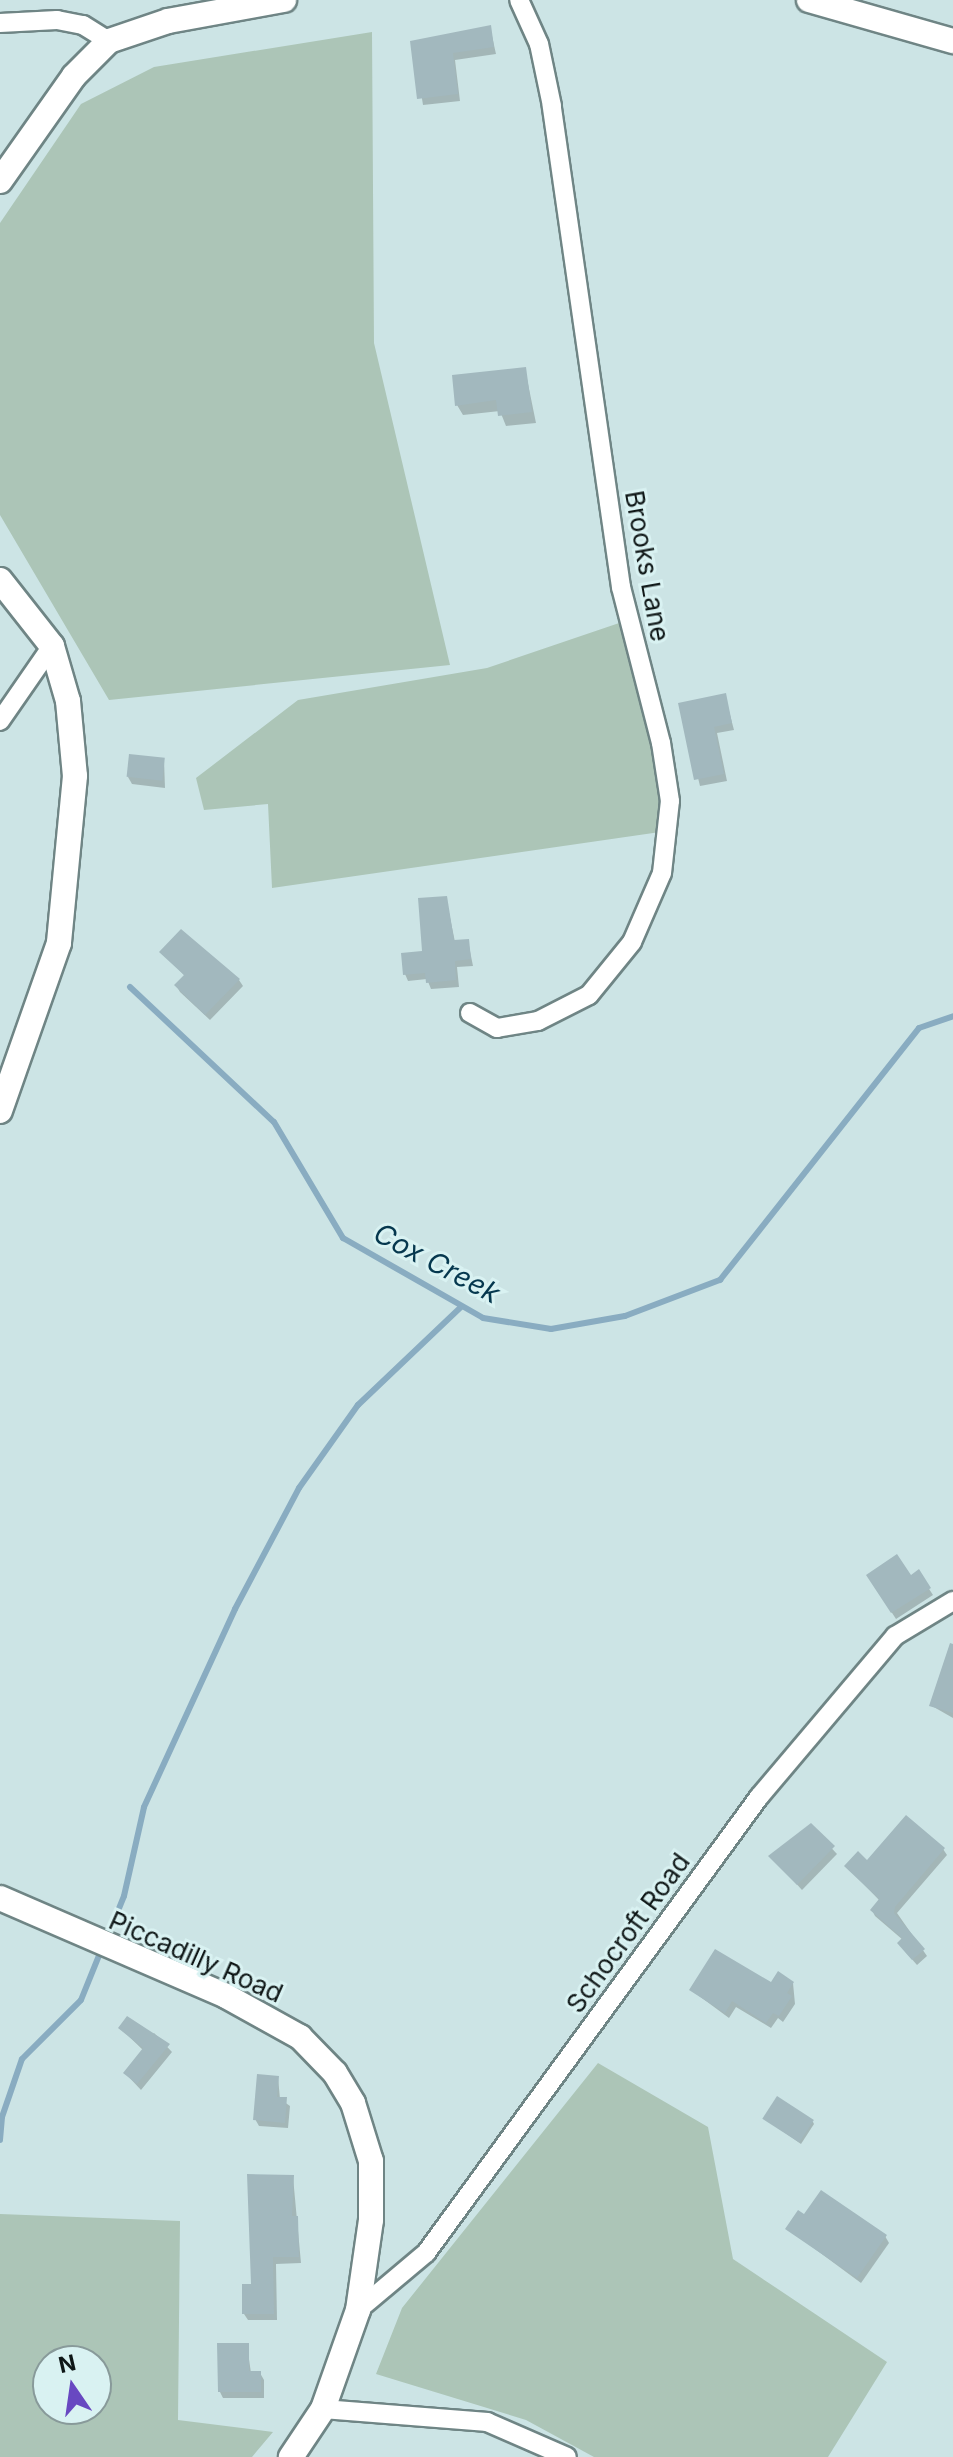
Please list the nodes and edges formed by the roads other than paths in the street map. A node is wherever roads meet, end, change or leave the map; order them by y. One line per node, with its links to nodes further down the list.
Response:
1 (284, 0): 5 (main road)
2 (519, 0): 11 (street, Brooks Lane)
3 (809, 0): 6 (main road)
4 (0, 23): 5 (street)
5 (109, 41): 7 (main road)
6 (953, 41)
7 (0, 181)
8 (0, 580): 9 (main road)
9 (52, 646): 10 (street); 12 (main road)
10 (0, 721)
11 (470, 1013)
12 (0, 1111)
13 (953, 1601): 15 (street, Schocroft Road)
14 (0, 1898): 15 (main road, Piccadilly Road)
15 (358, 2310): 16 (main road, Piccadilly Road)
16 (323, 2409): 17 (main road, Piccadilly Road); 18 (street)
17 (291, 2457)
18 (567, 2457)

